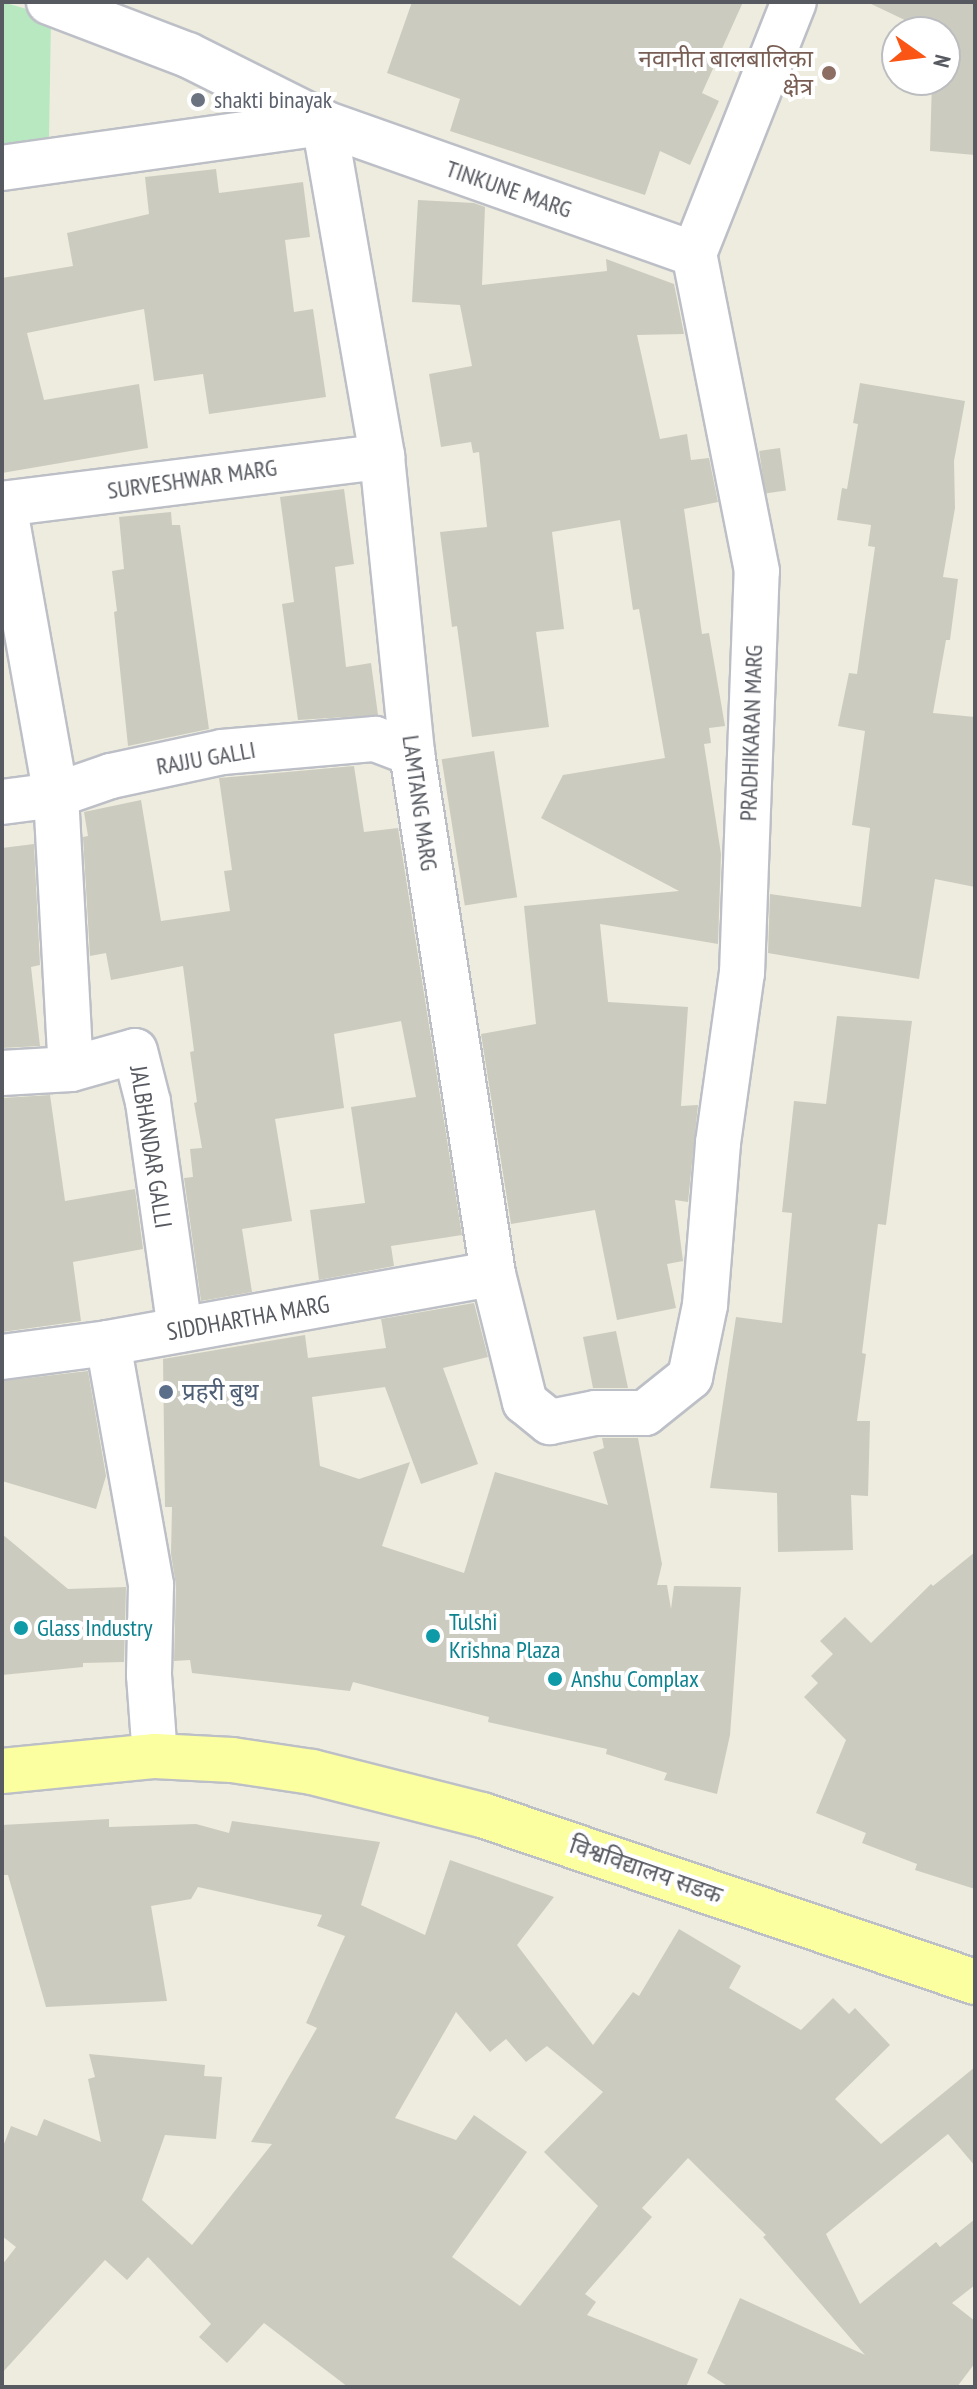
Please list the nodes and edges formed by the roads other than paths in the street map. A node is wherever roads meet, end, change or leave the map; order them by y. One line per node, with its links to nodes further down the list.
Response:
1 (49, 2): 3 (street, TINKUNE MARG)
2 (794, 2): 5 (street)
3 (324, 123): 4 (street, TINKUNE MARG); 5 (street, TINKUNE MARG); 6 (street, LAMTANG MARG)
4 (2, 168)
5 (694, 254): 17 (street, PRADHIKARAN MARG)
6 (382, 457): 7 (street, SURVESHWAR MARG); 8 (street, LAMTANG MARG)
7 (3, 504): 9 (street)
8 (412, 753): 9 (street, RAJJU GALLI); 13 (street, LAMTANG MARG)
9 (56, 795): 10 (street, RAJJU GALLI); 11 (street)
10 (2, 802)
11 (71, 1069): 12 (street, JALBHANDAR GALLI); 14 (street, JALBHANDAR GALLI)
12 (2, 1073)
13 (493, 1274): 14 (street, SIDDHARTHA MARG); 17 (street, LAMTANG MARG)
14 (180, 1330): 15 (street, SIDDHARTHA MARG)
15 (108, 1343): 16 (street, SIDDHARTHA MARG); 18 (street)
16 (2, 1357)
17 (595, 1413)
18 (155, 1756): 19 (main road, विश्वविद्यालय सडक); 20 (main road, विश्वविद्यालय सडक)
19 (2, 1771)
20 (975, 1982)

